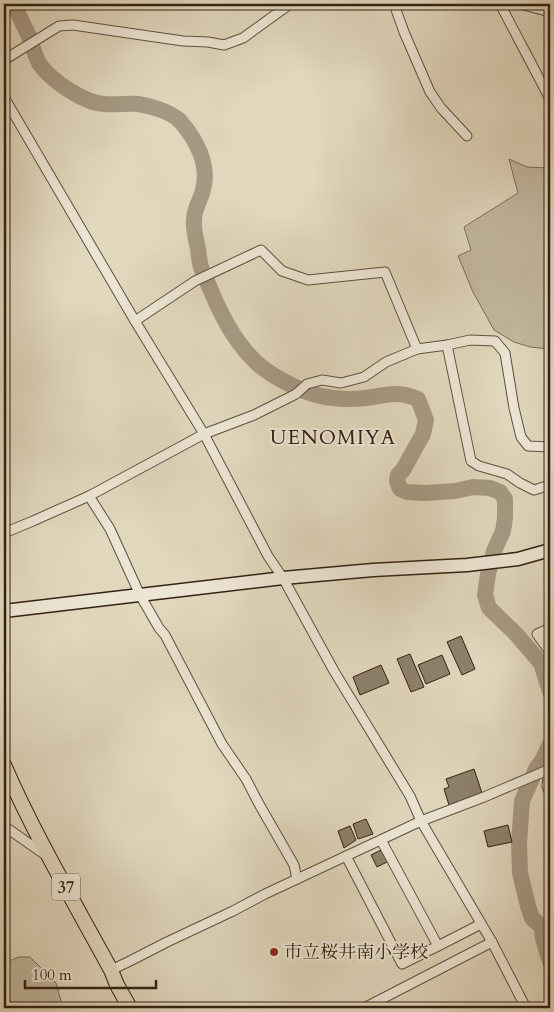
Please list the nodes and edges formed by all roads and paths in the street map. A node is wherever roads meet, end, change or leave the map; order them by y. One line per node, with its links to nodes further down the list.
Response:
1 (290, 4): 6 (street)
2 (394, 4): 9 (street)
3 (500, 4): 8 (street)
4 (520, 4): 5 (street)
5 (550, 12)
6 (7, 58)
7 (4, 97): 10 (street)
8 (550, 99)
9 (467, 136)
10 (135, 322): 12 (street); 13 (street)
11 (447, 345): 12 (street); 14 (street); 15 (street)
12 (417, 349): 13 (street)
13 (204, 434): 16 (street); 19 (street)
14 (550, 447)
15 (550, 485)
16 (88, 496): 17 (street); 20 (street)
17 (4, 533)
18 (550, 550): 19 (street)
19 (283, 578): 20 (street); 27 (street)
20 (140, 595): 21 (street); 32 (street)
21 (4, 610)
22 (550, 628): 23 (street)
23 (550, 652)
24 (4, 765): 31 (main road, 37)
25 (550, 769): 26 (street); 27 (street)
26 (550, 794)
27 (421, 821): 29 (street); 33 (street)
28 (4, 826): 31 (street)
29 (381, 840): 30 (street); 35 (street)
30 (346, 856): 32 (street); 35 (street)
31 (50, 858): 36 (main road, 37)
32 (297, 878): 36 (street)
33 (481, 924): 34 (street); 35 (street)
34 (492, 942): 38 (street); 39 (street)
35 (438, 946)
36 (111, 970): 37 (main road, 37)
37 (130, 1008)
38 (367, 1008)
39 (526, 1008)

